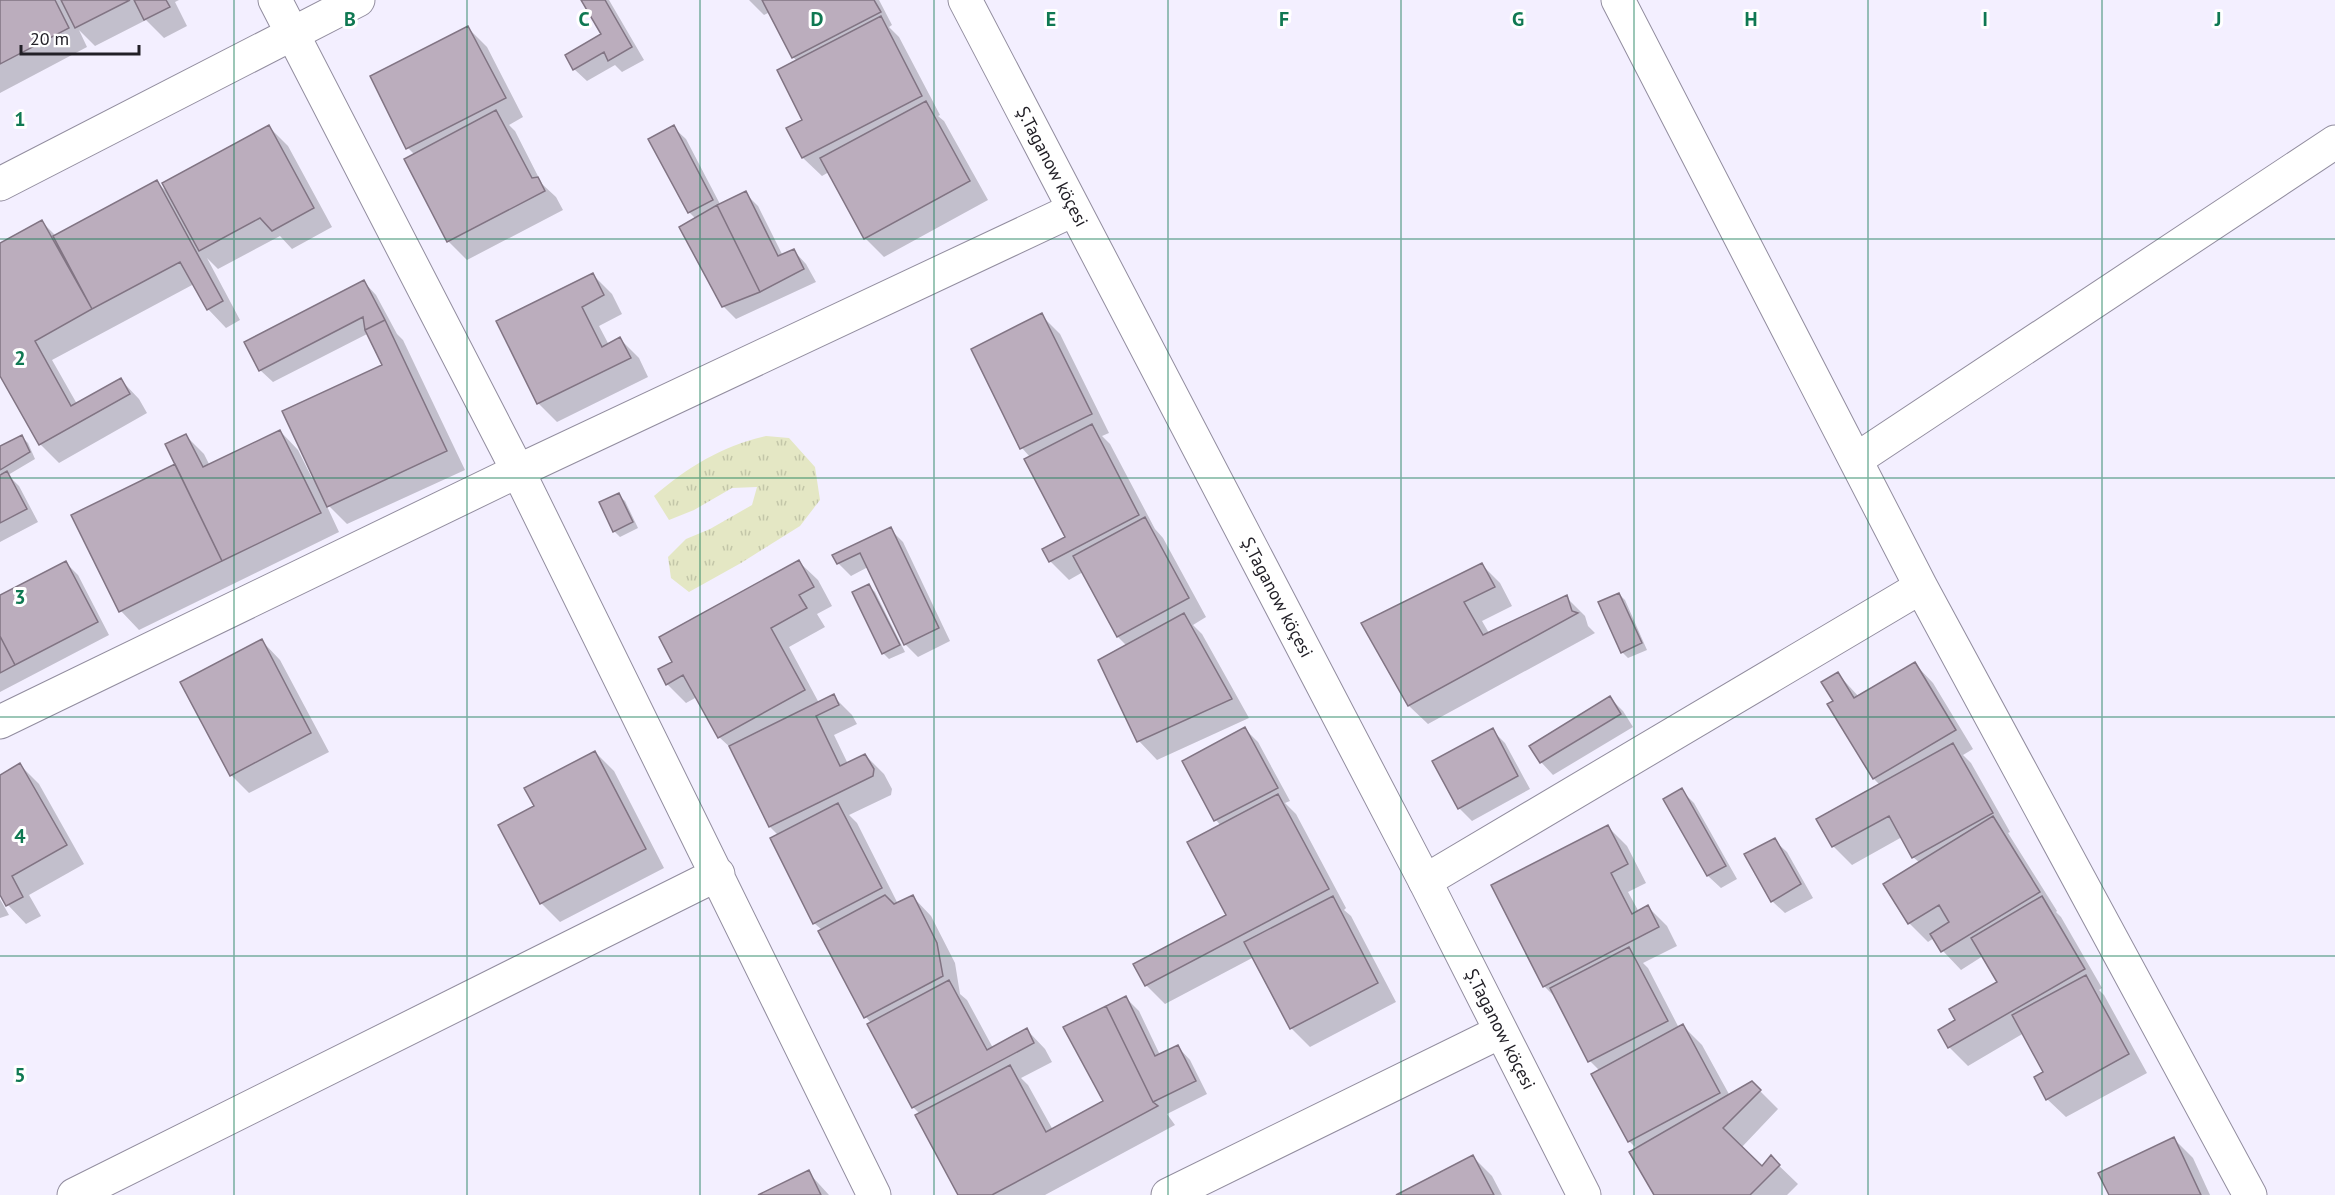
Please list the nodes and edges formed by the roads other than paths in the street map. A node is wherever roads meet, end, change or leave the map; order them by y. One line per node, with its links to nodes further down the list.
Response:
1 (275, 0): 5 (street)
2 (358, 0): 5 (street)
3 (965, 0): 8 (street, Ş.Taganow köçesi)
4 (1618, 0): 9 (street)
5 (292, 33): 7 (street); 10 (street)
6 (2335, 142): 9 (street)
7 (0, 184)
8 (1073, 210): 10 (street); 14 (street, Ş.Taganow köçesi)
9 (1857, 459): 11 (street)
10 (518, 471): 12 (street); 13 (street)
11 (1921, 586): 14 (street); 20 (street)
12 (0, 723)
13 (718, 874): 16 (street); 17 (street)
14 (1425, 881): 15 (street, Ş.Taganow köçesi)
15 (1500, 1032): 18 (street); 19 (street, Ş.Taganow köçesi)
16 (74, 1195)
17 (874, 1195)
18 (1168, 1195)
19 (1584, 1195)
20 (2250, 1195)

